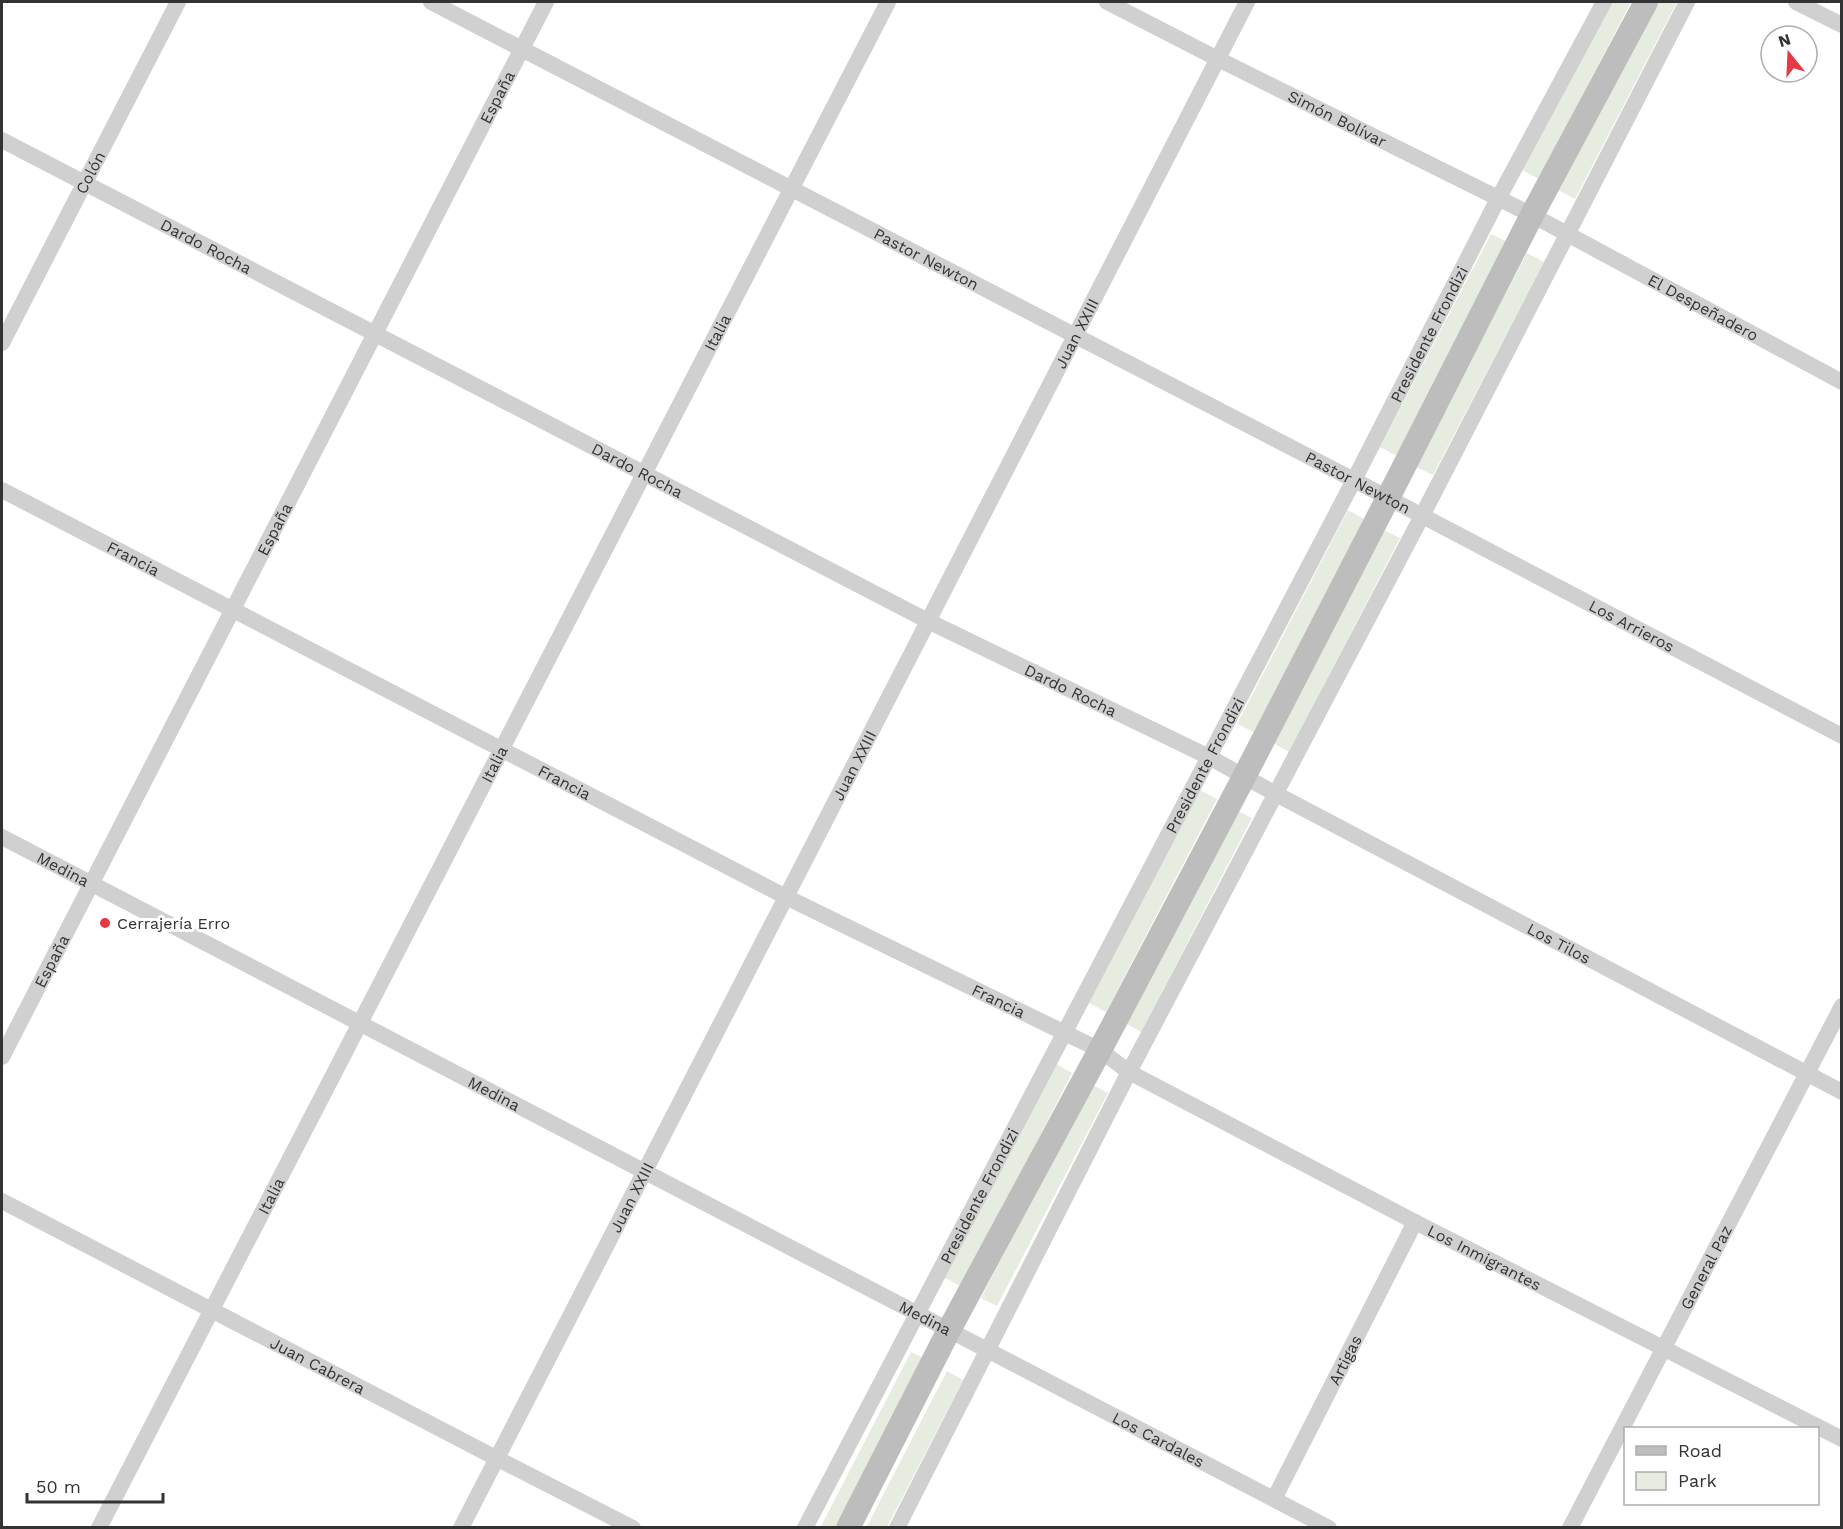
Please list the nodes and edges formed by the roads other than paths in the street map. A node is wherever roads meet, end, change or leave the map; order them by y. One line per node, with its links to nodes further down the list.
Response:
1 (178, 2): 15 (street, Colón)
2 (430, 2): 12 (street, Pastor Newton)
3 (546, 2): 12 (street, España)
4 (888, 2): 16 (street, Italia)
5 (1107, 2): 13 (street, Simón Bolívar)
6 (1247, 2): 13 (street, Juan XXIII)
7 (1604, 2): 17 (street, Presidente Frondizi)
8 (1646, 2): 18 (main road)
9 (1687, 2): 19 (street)
10 (1796, 2): 11 (street)
11 (1842, 25)
12 (522, 48): 16 (street, Pastor Newton); 20 (street, España)
13 (1218, 59): 17 (street, Simón Bolívar); 21 (street, Juan XXIII)
14 (2, 140): 15 (street, Dardo Rocha)
15 (84, 183): 20 (street, Dardo Rocha); 22 (street, Colón)
16 (791, 189): 21 (street, Pastor Newton); 24 (street, Italia)
17 (1498, 199): 18 (street, Simón Bolívar); 25 (street, Presidente Frondizi)
18 (1532, 216): 19 (street, Simón Bolívar); 27 (main road)
19 (1567, 234): 23 (street, El Despeñadero); 28 (street)
20 (375, 333): 24 (street, Dardo Rocha); 29 (street, España)
21 (1075, 336): 25 (street, Pastor Newton); 30 (street, Juan XXIII)
22 (2, 343)
23 (1842, 382)
24 (644, 473): 30 (street, Dardo Rocha); 32 (street, Italia)
25 (1354, 480): 27 (street, Pastor Newton); 33 (street, Presidente Frondizi)
26 (2, 490): 29 (street, Francia)
27 (1388, 498): 28 (street, Pastor Newton); 34 (main road)
28 (1422, 516): 31 (street, Los Arrieros); 35 (street)
29 (233, 609): 32 (street, Francia); 37 (street, España)
30 (928, 621): 33 (street, Dardo Rocha); 38 (street, Juan XXIII)
31 (1842, 736)
32 (501, 749): 38 (street, Francia); 40 (street, Italia)
33 (1209, 757): 34 (street, Dardo Rocha); 41 (street, Presidente Frondizi)
34 (1244, 777): 35 (street, Dardo Rocha); 42 (main road)
35 (1276, 794): 44 (street); 45 (street, Los Tilos)
36 (2, 837): 37 (street, Medina)
37 (91, 884): 40 (street, Medina); 43 (street, España)
38 (786, 897): 41 (street, Francia); 47 (street, Juan XXIII)
39 (1842, 1006): 45 (street, General Paz)
40 (359, 1024): 47 (street, Medina); 50 (street, Italia)
41 (1064, 1033): 42 (street, Francia); 51 (street, Presidente Frondizi)
42 (1100, 1050): 44 (street, Francia); 52 (main road)
43 (2, 1057)
44 (1130, 1072): 49 (street, Los Inmigrantes); 54 (street)
45 (1806, 1074): 46 (street, Los Tilos); 53 (street, General Paz)
46 (1842, 1092)
47 (644, 1172): 51 (street, Medina); 58 (street, Juan XXIII)
48 (2, 1201): 50 (street, Juan Cabrera)
49 (1415, 1222): 53 (street, Los Inmigrantes); 59 (street, Artigas)
50 (211, 1310): 58 (street, Juan Cabrera); 60 (street, Italia)
51 (918, 1315): 52 (street, Medina); 63 (street, Presidente Frondizi)
52 (949, 1330): 54 (street, Medina); 64 (main road)
53 (1664, 1348): 56 (street, Los Inmigrantes); 67 (street, General Paz)
54 (987, 1350): 59 (street, Los Cardales); 65 (street)
55 (1819, 1427): 57 (street, Los Inmigrantes)
56 (1819, 1427)
57 (1842, 1439)
58 (496, 1458): 61 (street, Juan XXIII); 62 (street, Juan Cabrera)
59 (1274, 1499): 66 (street, Los Cardales)
60 (99, 1527)
61 (461, 1527)
62 (633, 1527)
63 (805, 1527)
64 (848, 1527)
65 (897, 1527)
66 (1329, 1527)
67 (1570, 1527)

